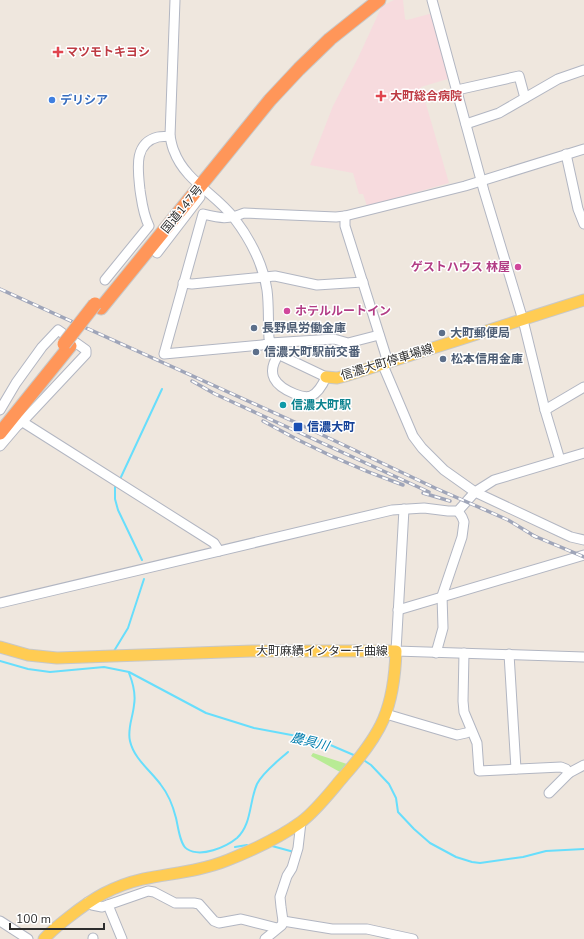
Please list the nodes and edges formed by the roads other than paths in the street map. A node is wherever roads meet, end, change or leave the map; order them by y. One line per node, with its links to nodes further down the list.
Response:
1 (175, 0): 9 (street)
2 (366, 0): 13 (highway, 国道147号)
3 (379, 0): 13 (highway, 国道147号)
4 (432, 0): 6 (street)
5 (584, 70): 7 (street)
6 (457, 90): 7 (street); 8 (street)
7 (525, 98): 8 (street)
8 (466, 124): 12 (street)
9 (170, 136): 13 (street); 20 (street)
10 (584, 149): 11 (street)
11 (566, 154): 12 (street); 14 (street)
12 (482, 181): 15 (street); 24 (street)
13 (197, 184): 16 (street); 18 (street); 27 (highway, 国道147号)
14 (581, 202): 17 (street)
15 (345, 216): 16 (street); 22 (street)
16 (234, 218): 19 (street); 21 (street)
17 (584, 224)
18 (157, 253)
19 (264, 276): 21 (street); 22 (street); 26 (street)
20 (105, 280)
21 (184, 282): 26 (street)
22 (364, 282): 25 (street)
23 (584, 300): 24 (main road, 信濃大町停車場線)
24 (523, 320): 29 (main road, 信濃大町停車場線); 33 (street)
25 (379, 335): 26 (street); 29 (street)
26 (270, 343): 28 (street)
27 (67, 345): 35 (highway, 国道147号); 36 (highway, 国道147号)
28 (279, 354): 30 (street); 30 (street)
29 (384, 364): 30 (main road, 信濃大町停車場線); 40 (street)
30 (326, 377)
31 (584, 387): 33 (street)
32 (1, 408): 34 (street)
33 (545, 410): 39 (street)
34 (20, 420): 37 (street); 44 (street)
35 (0, 423)
36 (0, 433)
37 (0, 446)
38 (584, 454): 39 (street)
39 (560, 460): 40 (street)
40 (475, 492): 42 (street); 43 (street)
41 (404, 509): 42 (street); 44 (street); 48 (street)
42 (458, 511): 46 (street)
43 (584, 540)
44 (219, 551): 47 (street)
45 (584, 555): 46 (street)
46 (442, 596): 48 (street); 51 (street)
47 (0, 603)
48 (398, 610): 50 (street)
49 (0, 647): 50 (main road, 大町麻績インター千曲線)
50 (396, 651): 51 (street); 55 (main road, 大町麻績インター千曲線)
51 (436, 652): 52 (street)
52 (464, 654): 53 (street); 56 (street)
53 (509, 654): 54 (street); 58 (street)
54 (584, 656)
55 (386, 714): 56 (street); 61 (main road, 大町麻績インター千曲線)
56 (471, 731): 58 (street)
57 (584, 765): 59 (street)
58 (516, 769): 59 (street)
59 (569, 773): 60 (street)
60 (549, 793)
61 (301, 822): 62 (main road, 大町麻績インター千曲線); 65 (street)
62 (88, 902): 63 (street); 66 (main road, 大町麻績インター千曲線)
63 (108, 905): 65 (street); 68 (street)
64 (0, 921): 67 (street)
65 (280, 925): 69 (street); 70 (street)
66 (48, 938)
67 (28, 939)
68 (122, 939)
69 (265, 939)
70 (413, 939)

